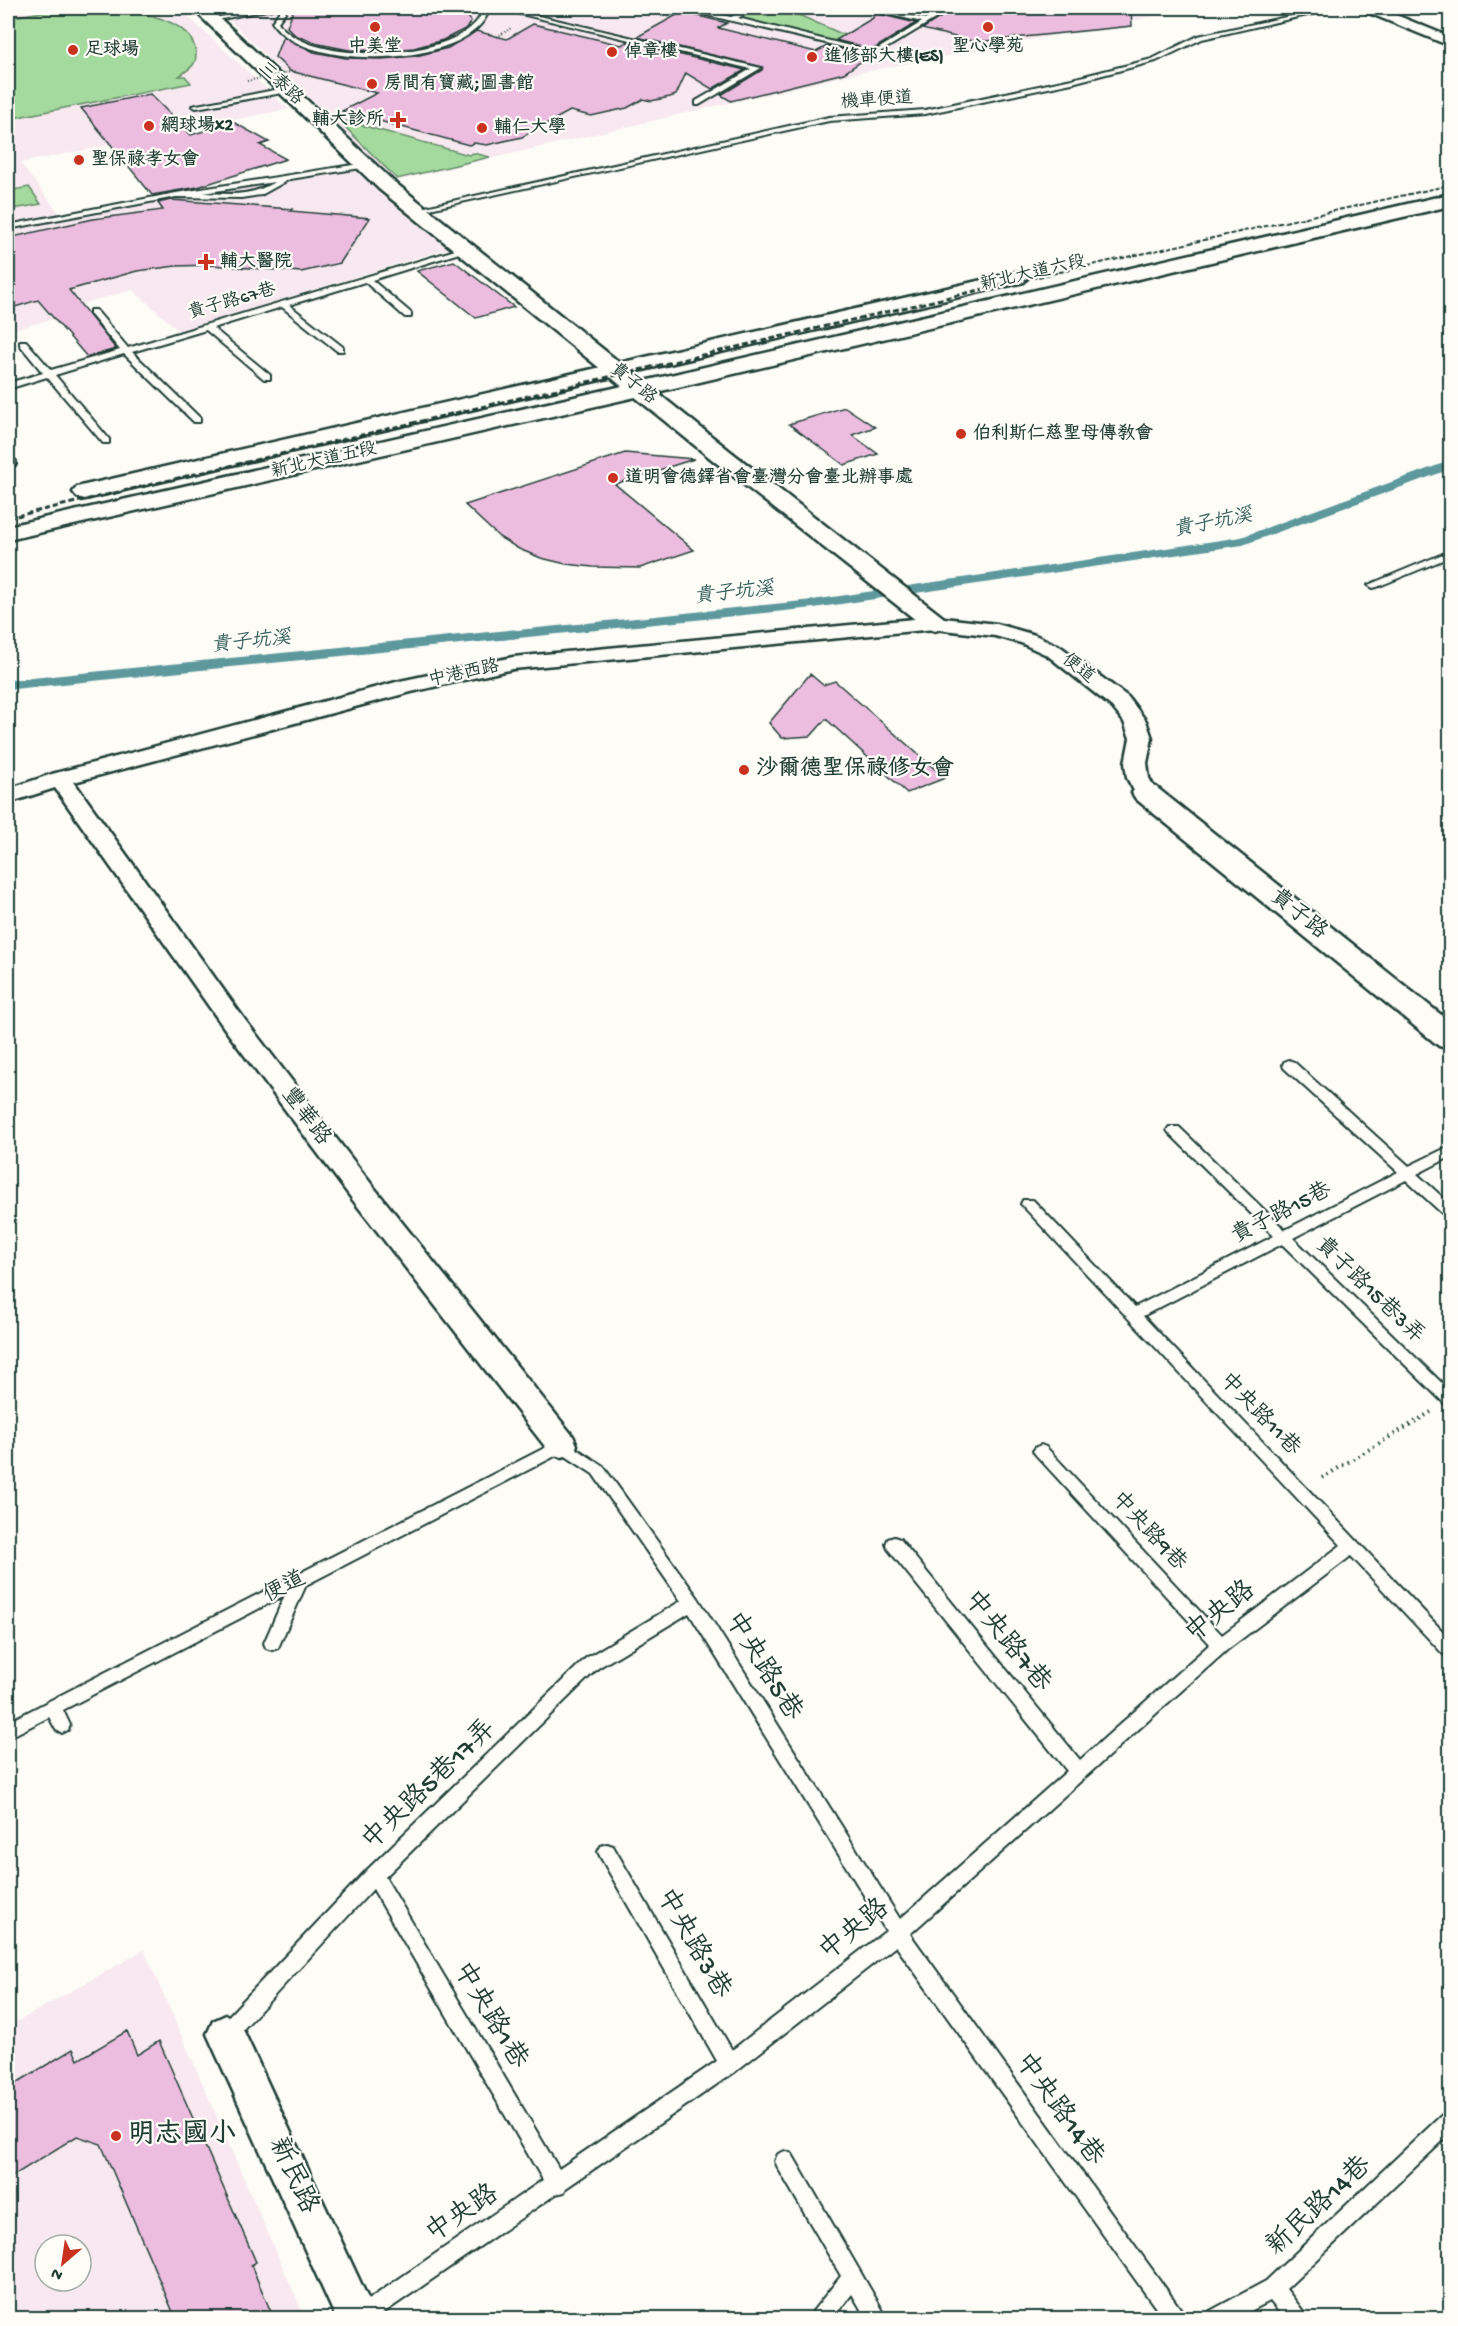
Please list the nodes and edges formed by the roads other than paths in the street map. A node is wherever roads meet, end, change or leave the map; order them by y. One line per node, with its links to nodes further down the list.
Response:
1 (274, 8): 11 (lane)
2 (285, 8): 3 (lane)
3 (481, 8)
4 (499, 8): 18 (lane)
5 (672, 8): 12 (lane)
6 (752, 8): 12 (lane)
7 (864, 8): 13 (lane)
8 (950, 8): 13 (lane)
9 (1335, 8): 23 (lane, 機車便道)
10 (1369, 8): 14 (street)
11 (206, 14): 17 (main road, 三泰路)
12 (732, 19): 15 (lane)
13 (927, 21): 16 (lane)
14 (1450, 42)
15 (855, 48)
16 (875, 53)
17 (285, 90): 19 (lane); 20 (main road, 三泰路)
18 (699, 103)
19 (196, 106)
20 (365, 165): 21 (main road, 三泰路); 24 (lane)
21 (386, 185): 23 (main road, 貴子路)
22 (1450, 200): 39 (main road, 新北大道六段)
23 (416, 210): 25 (main road, 貴子路)
24 (8, 227)
25 (465, 250): 27 (lane, 貴子路67巷); 35 (main road, 貴子路)
26 (1036, 273): 35 (main road, 新北大道六段)
27 (366, 279): 28 (lane, 貴子路67巷); 30 (lane)
28 (283, 304): 31 (lane, 貴子路67巷); 33 (lane)
29 (93, 312): 34 (lane)
30 (408, 315)
31 (206, 326): 34 (lane, 貴子路67巷); 37 (lane)
32 (23, 343): 36 (lane)
33 (340, 349)
34 (125, 350): 36 (lane, 貴子路67巷); 40 (lane)
35 (615, 369): 39 (main road, 貴子路); 42 (main road, 新北大道五段)
36 (50, 374): 38 (lane, 貴子路67巷); 41 (lane)
37 (267, 377)
38 (8, 386)
39 (640, 389): 43 (main road, 新北大道五段); 46 (main road, 貴子路)
40 (197, 420)
41 (106, 441)
42 (65, 497)
43 (8, 533)
44 (1450, 554): 45 (lane)
45 (1373, 585)
46 (934, 623): 47 (street, 中港西路); 48 (street, 便道)
47 (60, 779): 49 (street, 中港西路); 60 (street, 豐華路)
48 (1146, 793): 50 (main road, 貴子路)
49 (8, 796)
50 (1450, 1038)
51 (1289, 1065): 54 (lane)
52 (1174, 1130): 57 (lane, 貴子路15巷3弄)
53 (1450, 1151): 54 (lane, 貴子路15巷)
54 (1407, 1173): 56 (lane); 57 (lane, 貴子路15巷)
55 (1028, 1204): 58 (lane, 中央路11巷)
56 (1450, 1212)
57 (1284, 1237): 58 (lane, 貴子路15巷); 59 (lane, 貴子路15巷3弄)
58 (1133, 1315): 63 (lane, 中央路11巷)
59 (1445, 1403)
60 (562, 1445): 64 (lane, 便道); 65 (lane, 中央路5巷)
61 (1041, 1451): 67 (lane, 中央路9巷)
62 (894, 1544): 72 (lane, 中央路7巷)
63 (1352, 1546): 67 (lane, 中央路); 68 (lane, 中央路11巷)
64 (300, 1580): 66 (lane); 69 (lane, 便道)
65 (692, 1603): 74 (lane, 中央路5巷17弄); 75 (lane, 中央路5巷)
66 (272, 1643)
67 (1221, 1645): 72 (lane, 中央路)
68 (1450, 1650)
69 (53, 1707): 70 (lane); 71 (lane, 便道)
70 (62, 1725)
71 (8, 1730)
72 (1079, 1772): 75 (lane, 中央路)
73 (607, 1852): 77 (lane, 中央路3巷)
74 (374, 1875): 76 (lane, 中央路5巷17弄); 80 (lane, 中央路1巷)
75 (898, 1933): 77 (lane, 中央路); 86 (lane, 中央路14巷)
76 (226, 2034): 83 (street, 新民路)
77 (729, 2064): 80 (lane, 中央路)
78 (1450, 2121): 82 (lane, 新民路14巷)
79 (785, 2161): 81 (lane)
80 (557, 2185): 83 (lane, 中央路)
81 (853, 2277): 84 (lane); 85 (lane)
82 (1273, 2288): 87 (lane, 新民路14巷); 88 (lane)
83 (358, 2319)
84 (820, 2319)
85 (877, 2319)
86 (1174, 2319)
87 (1217, 2319)
88 (1296, 2319)

